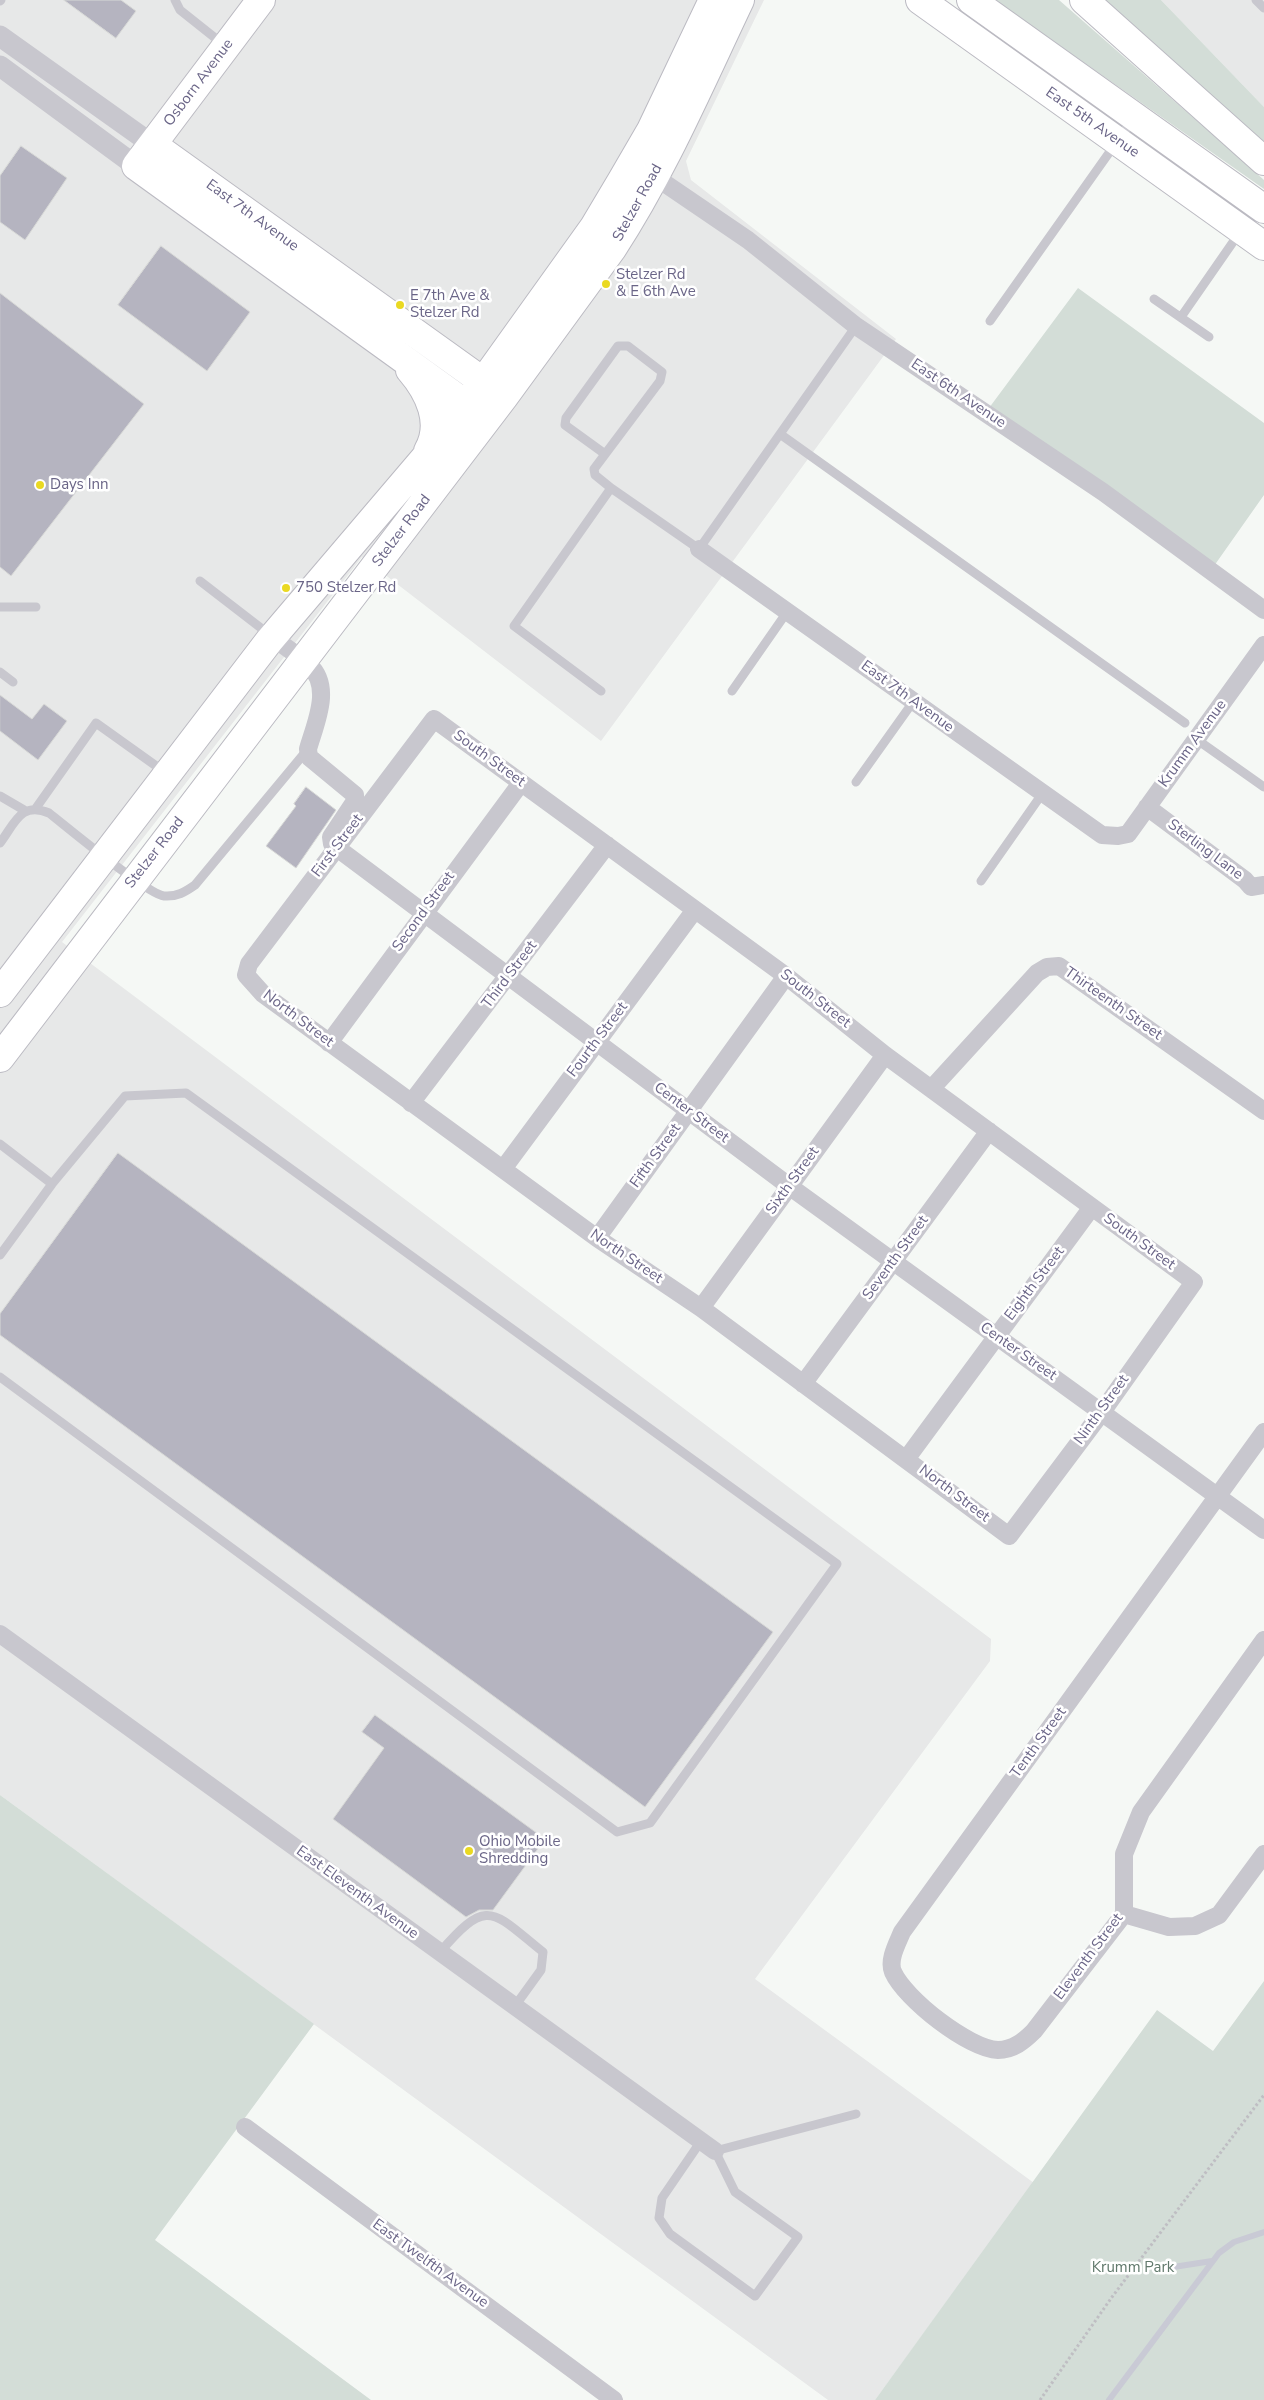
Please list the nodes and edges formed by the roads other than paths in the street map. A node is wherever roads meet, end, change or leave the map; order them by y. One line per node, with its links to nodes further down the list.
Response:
1 (175, 0): 11 (lane)
2 (261, 0): 11 (main road, Osborn Avenue)
3 (713, 0): 28 (main road, Stelzer Road)
4 (740, 0): 18 (main road, Stelzer Road)
5 (920, 0): 14 (main road, East 5th Avenue)
6 (971, 0): 13 (main road, East 5th Avenue)
7 (1084, 0): 16 (main road)
8 (1256, 0): 9 (lane)
9 (1264, 8)
10 (0, 36): 15 (street, East 7th Avenue)
11 (226, 47): 15 (main road, Osborn Avenue)
12 (0, 66): 17 (street, East 7th Avenue)
13 (1135, 117): 14 (lane); 19 (main road, East 5th Avenue)
14 (1118, 141): 20 (main road, East 5th Avenue); 24 (lane)
15 (153, 145): 17 (main road, Osborn Avenue); 28 (main road, East 7th Avenue)
16 (1264, 161)
17 (136, 166): 26 (main road, East 7th Avenue)
18 (654, 176): 25 (street, East 6th Avenue); 28 (main road, Stelzer Road)
19 (1264, 209)
20 (1242, 230): 21 (main road, East 5th Avenue); 23 (lane)
21 (1264, 246)
22 (1154, 299): 23 (lane)
23 (1181, 317): 27 (lane)
24 (990, 321)
25 (856, 326): 30 (lane); 38 (street, East 6th Avenue)
26 (373, 337): 29 (main road, East 7th Avenue); 32 (main road)
27 (1209, 337)
28 (494, 390): 29 (main road, Stelzer Road)
29 (476, 412): 32 (main road, Stelzer Road); 42 (main road, Stelzer Road)
30 (780, 434): 34 (lane); 49 (lane)
31 (605, 454): 31 (lane); 33 (lane)
32 (424, 459): 40 (main road, Stelzer Road)
33 (611, 488): 34 (lane); 46 (lane)
34 (699, 549): 39 (street, East 7th Avenue)
35 (200, 581): 40 (lane)
36 (0, 607): 37 (lane)
37 (36, 607)
38 (1264, 610)
39 (787, 612): 45 (lane); 47 (street, East 7th Avenue)
40 (272, 637): 42 (street); 52 (main road, Stelzer Road)
41 (1264, 645): 50 (street, Krumm Avenue)
42 (303, 661): 51 (street); 66 (main road, Stelzer Road)
43 (0, 672): 44 (lane)
44 (13, 682)
45 (732, 690)
46 (601, 691)
47 (913, 702): 54 (lane); 56 (street, East 7th Avenue)
48 (434, 719): 53 (street, South Street); 64 (street, First Street)
49 (1185, 724)
50 (1196, 739): 55 (lane); 59 (street, Krumm Avenue)
51 (308, 749): 64 (street); 66 (lane)
52 (166, 773): 58 (lane); 65 (main road, Stelzer Road)
53 (520, 782): 63 (street, South Street); 70 (street, Second Street)
54 (856, 782)
55 (1264, 787)
56 (1042, 794): 61 (street, East 7th Avenue); 67 (lane)
57 (0, 796): 60 (lane)
58 (36, 808): 60 (lane); 65 (lane)
59 (1147, 808): 61 (street, Krumm Avenue); 68 (street, Sterling Lane)
60 (24, 810): 62 (lane)
61 (1118, 836)
62 (0, 843)
63 (606, 845): 69 (street, South Street); 72 (street, Third Street)
64 (337, 848): 70 (street, Center Street); 71 (street, First Street)
65 (104, 855): 66 (lane); 74 (main road, Stelzer Road)
66 (135, 880): 78 (main road, Stelzer Road)
67 (981, 881)
68 (1264, 885)
69 (694, 911): 73 (street, South Street); 75 (street, Fourth Street)
70 (424, 912): 72 (street, Center Street); 76 (street, Second Street)
71 (246, 975): 76 (street, North Street)
72 (509, 976): 75 (street, Center Street); 80 (street, Third Street)
73 (786, 976): 77 (street, South Street); 81 (street, Fifth Street)
74 (0, 993)
75 (597, 1042): 81 (street, Center Street); 85 (street, Fourth Street)
76 (329, 1043): 80 (street, North Street)
77 (886, 1055): 79 (street, South Street); 87 (street, Sixth Street)
78 (0, 1058)
79 (932, 1088): 82 (street, Thirteenth Street); 83 (street, South Street)
80 (411, 1103): 85 (street, North Street)
81 (688, 1111): 87 (street, Center Street); 89 (street, Fifth Street)
82 (1264, 1111)
83 (988, 1132): 88 (street, South Street); 91 (street, Seventh Street)
84 (0, 1144): 86 (lane)
85 (503, 1169): 89 (street, North Street)
86 (52, 1184): 90 (lane); 95 (lane)
87 (789, 1186): 91 (street, Center Street); 93 (street, Sixth Street)
88 (1092, 1207): 92 (street, South Street); 94 (street, Eighth Street)
89 (597, 1238): 93 (street, North Street)
90 (0, 1254)
91 (893, 1262): 94 (street, Center Street); 96 (street, Seventh Street)
92 (1194, 1282): 97 (street, Ninth Street)
93 (701, 1308): 96 (street, North Street)
94 (996, 1337): 97 (street, Center Street); 99 (street, Eighth Street)
95 (0, 1376)
96 (803, 1384): 99 (street, North Street)
97 (1102, 1412): 100 (street, Center Street); 102 (street, Ninth Street)
98 (1264, 1432): 100 (street, Tenth Street)
99 (907, 1458): 102 (street, North Street)
100 (1218, 1495): 101 (street, Center Street); 109 (street, Tenth Street)
101 (1264, 1530)
102 (1009, 1536)
103 (0, 1634): 107 (street, East Eleventh Avenue)
104 (1264, 1640): 106 (street, Eleventh Street)
105 (1264, 1854): 106 (street)
106 (1124, 1914): 109 (street, Eleventh Street)
107 (440, 1952): 108 (street, East Eleventh Avenue); 108 (lane)
108 (515, 2006): 112 (street, East Eleventh Avenue)
109 (972, 2043)
110 (856, 2114): 113 (lane)
111 (245, 2127): 114 (street, East Twelfth Avenue)
112 (701, 2141): 113 (street, East Eleventh Avenue); 113 (lane)
113 (715, 2151)
114 (614, 2400)

